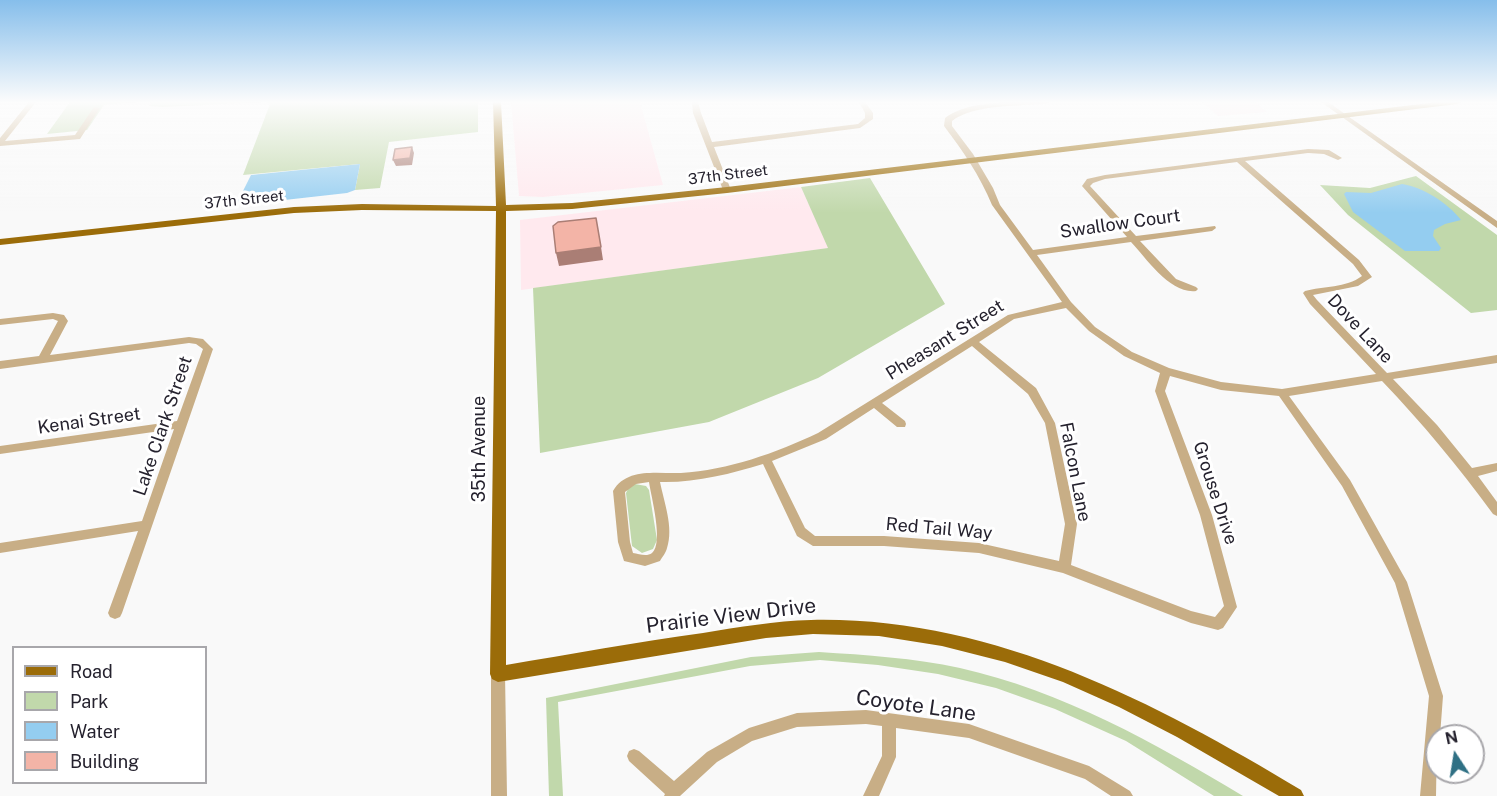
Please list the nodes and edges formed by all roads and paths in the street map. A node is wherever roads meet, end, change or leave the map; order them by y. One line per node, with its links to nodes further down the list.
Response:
1 (49, 139): 9 (street)
2 (498, 139): 15 (main road, 35th Avenue)
3 (708, 139): 10 (street)
4 (756, 139): 10 (street)
5 (958, 139): 11 (street)
6 (1109, 139): 11 (main road, 37th Street)
7 (1130, 139): 11 (main road, 37th Street)
8 (1378, 139): 16 (street)
9 (0, 143)
10 (710, 145): 14 (street)
11 (971, 157): 14 (main road, 37th Street); 21 (street)
12 (1338, 158): 13 (street)
13 (1239, 160): 19 (street); 30 (street, Dove Lane)
14 (726, 187): 15 (main road, 37th Street)
15 (501, 207): 18 (main road, 37th Street); 20 (main road, 37th Street); 46 (main road, 35th Avenue)
16 (1497, 225)
17 (1212, 228): 19 (street, Swallow Court)
18 (0, 235)
19 (1133, 239): 21 (street, Swallow Court); 22 (street)
20 (0, 242)
21 (1032, 253): 23 (street)
22 (1193, 289)
23 (1068, 304): 25 (street, Pheasant Street); 29 (street)
24 (0, 322): 26 (street)
25 (972, 341): 32 (street, Pheasant Street); 43 (street, Falcon Lane)
26 (43, 359): 28 (street, Lake Clark Street); 33 (street, Lake Clark Street)
27 (1497, 359): 30 (street)
28 (0, 365)
29 (1166, 371): 31 (street); 45 (street, Grouse Drive)
30 (1384, 378): 31 (street); 38 (street, Dove Lane)
31 (1282, 393): 54 (street)
32 (875, 403): 34 (street, Pheasant Street); 36 (street, Pheasant Street)
33 (182, 424): 35 (street, Kenai Street); 41 (street, Lake Clark Street)
34 (901, 424)
35 (0, 450)
36 (766, 459): 39 (street, Pheasant Street); 43 (street, Red Tail Way)
37 (1497, 467): 38 (street)
38 (1470, 472): 40 (street, Dove Lane)
39 (654, 479): 39 (street, Pheasant Street)
40 (1497, 511)
41 (146, 525): 42 (street); 44 (street, Lake Clark Street)
42 (0, 548)
43 (1064, 568): 45 (street, Red Tail Way)
44 (115, 613)
45 (1218, 624)
46 (498, 674): 50 (street, 35th Avenue); 53 (main road, Prairie View Drive)
47 (889, 720): 49 (street, Coyote Lane); 51 (street); 52 (street, Coyote Lane)
48 (634, 756): 49 (street)
49 (673, 794)
50 (499, 796)
51 (871, 796)
52 (1125, 796)
53 (1295, 796)
54 (1428, 796)

